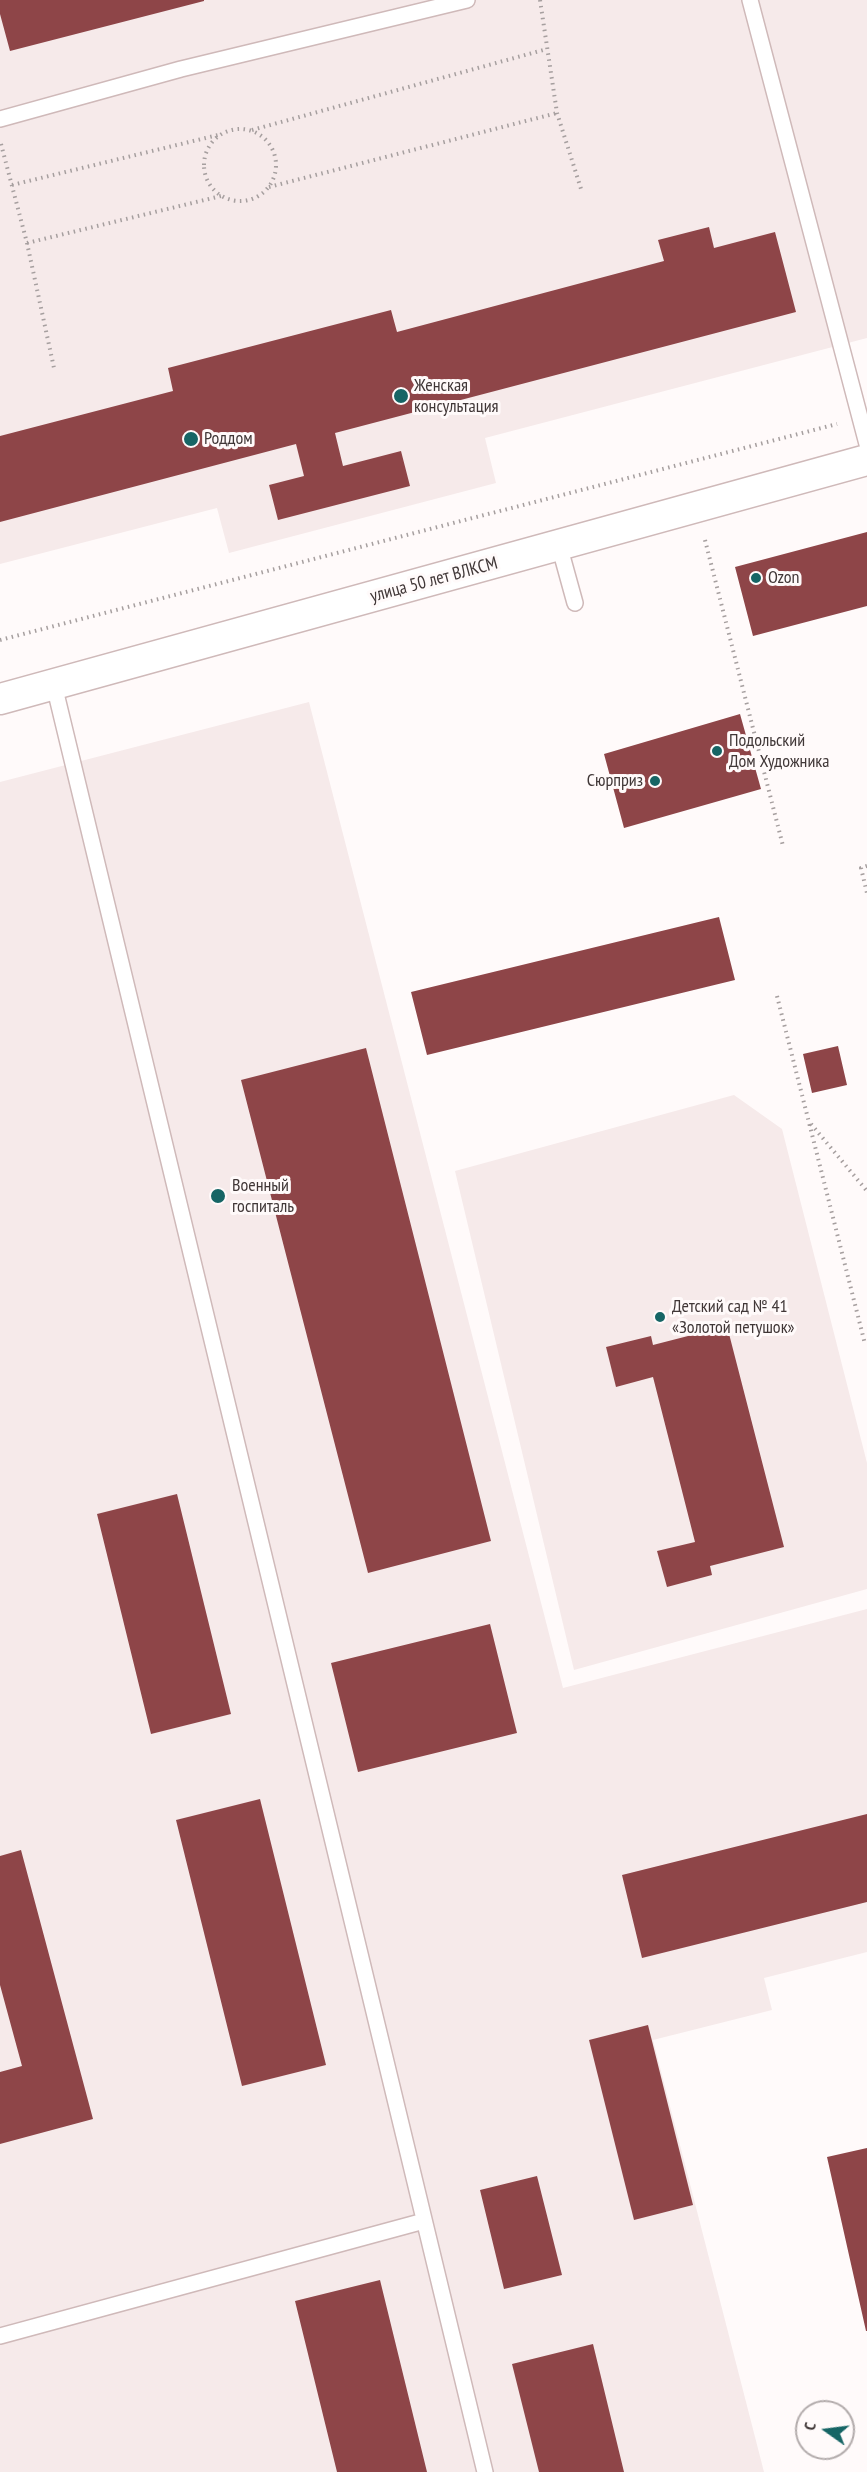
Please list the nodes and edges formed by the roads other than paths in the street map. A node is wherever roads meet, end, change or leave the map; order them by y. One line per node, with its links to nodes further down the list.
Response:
1 (467, 0): 3 (lane)
2 (750, 0): 4 (lane)
3 (0, 119)
4 (867, 444)
5 (867, 460): 6 (street, улица 50 лет ВЛКСМ)
6 (559, 545): 7 (lane); 8 (street, улица 50 лет ВЛКСМ)
7 (575, 603)
8 (54, 685): 9 (street, улица 50 лет ВЛКСМ); 10 (lane)
9 (0, 699)
10 (424, 2221): 11 (lane); 12 (lane)
11 (0, 2336)
12 (485, 2472)

